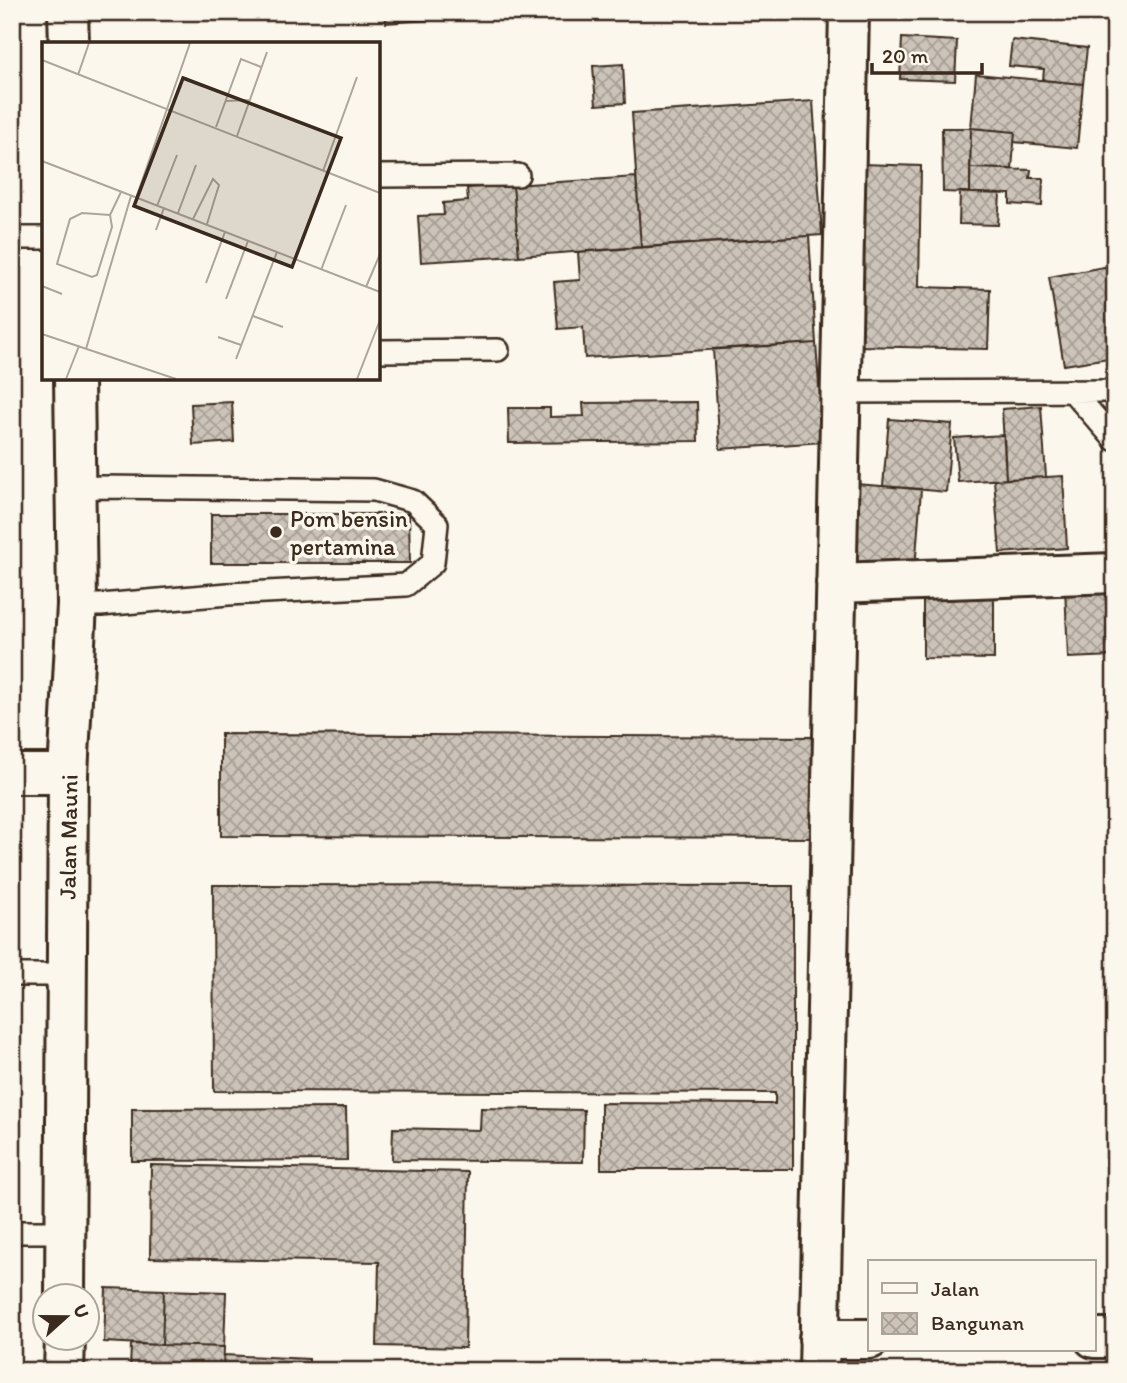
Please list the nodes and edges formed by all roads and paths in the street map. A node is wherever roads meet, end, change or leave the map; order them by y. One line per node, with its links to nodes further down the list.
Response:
1 (68, 12): 3 (street)
2 (849, 12): 13 (street)
3 (69, 42)
4 (518, 175): 5 (lane)
5 (380, 176)
6 (12, 238): 7 (lane)
7 (42, 238)
8 (498, 350): 9 (lane)
9 (380, 351)
10 (74, 380): 15 (street, Jalan Mauni)
11 (1072, 391): 12 (lane); 13 (lane); 14 (lane)
12 (1115, 391)
13 (840, 392): 17 (street)
14 (1115, 440)
15 (76, 489): 18 (street, Jalan Mauni); 18 (lane)
16 (1115, 573): 17 (street)
17 (836, 583): 30 (street)
18 (77, 605): 20 (street, Jalan Mauni)
19 (12, 774): 20 (street)
20 (68, 774): 22 (street, Jalan Mauni)
21 (12, 975): 22 (lane)
22 (66, 975): 24 (street, Jalan Mauni)
23 (12, 1232): 24 (lane)
24 (66, 1232): 25 (street, Jalan Mauni)
25 (65, 1282)
26 (1096, 1338): 27 (street)
27 (1115, 1338)
28 (868, 1340): 30 (street)
29 (65, 1352): 31 (street)
30 (819, 1355)
31 (64, 1371)

